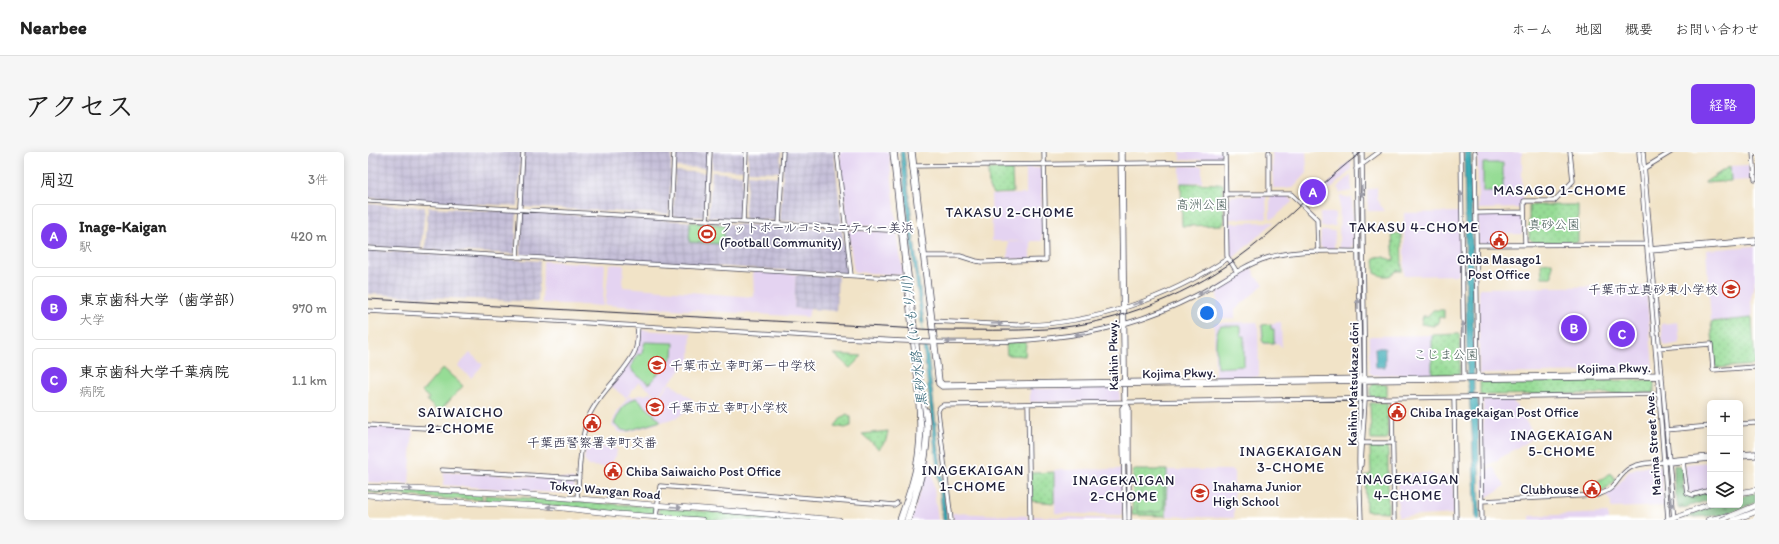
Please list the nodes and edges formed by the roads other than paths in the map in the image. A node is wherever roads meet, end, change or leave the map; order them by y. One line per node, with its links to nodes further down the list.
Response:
1 (523, 152): 37 (street)
2 (674, 152): 40 (street)
3 (710, 152): 41 (street)
4 (746, 152): 42 (street)
5 (783, 152): 43 (street)
6 (837, 152): 44 (street)
7 (892, 152): 45 (street)
8 (895, 152): 45 (street)
9 (910, 152): 30 (street)
10 (913, 152): 30 (street)
11 (1044, 152): 29 (street)
12 (1120, 152): 27 (street, Kaihin Pkwy.)
13 (1123, 152): 27 (street, Kaihin Pkwy.)
14 (1225, 152): 26 (street)
15 (1269, 152): 34 (street)
16 (1356, 152): 31 (street, Kaihin Matsukaze dōri)
17 (1362, 152): 28 (street, Kaihin Matsukaze dōri)
18 (1379, 152): 28 (street)
19 (1461, 152): 74 (street, one-way to 19)
20 (1475, 152): 39 (street)
21 (1570, 152): 38 (street)
22 (1638, 152): 32 (street, Marina Street Ave.)
23 (1643, 152): 32 (street, Marina Street Ave.)
24 (1671, 152): 32 (street)
25 (1753, 152): 33 (street)
26 (1225, 162): 27 (street); 35 (street)
27 (1122, 164): 29 (street); 63 (street, Kaihin Pkwy.)
28 (1362, 164): 31 (street); 54 (street, Kaihin Matsukaze dōri, one-way to 54)
29 (1044, 165): 30 (street); 57 (street)
30 (913, 166): 57 (street)
31 (1356, 169): 53 (street, Kaihin Matsukaze dōri)
32 (1642, 169): 47 (street, Marina Street Ave.); 52 (street, Marina Street Ave.)
33 (1755, 179)
34 (1269, 193): 35 (street); 56 (street)
35 (1226, 194): 59 (street)
36 (368, 201): 37 (street)
37 (520, 209): 40 (street); 58 (street)
38 (1524, 212): 39 (street); 49 (street)
39 (1476, 213): 50 (street)
40 (671, 218): 41 (street)
41 (707, 220): 42 (street)
42 (742, 222): 43 (street)
43 (779, 224): 44 (street)
44 (846, 227): 45 (street); 61 (street)
45 (902, 231): 62 (street)
46 (1755, 240): 52 (street)
47 (1646, 243): 49 (street); 52 (street); 55 (street, Marina Street Ave.)
48 (1755, 243): 52 (street)
49 (1525, 244): 50 (street)
50 (1476, 245): 75 (street)
51 (368, 248): 58 (street)
52 (1651, 250): 55 (street); 70 (street, Marina Street Ave.)
53 (1358, 251): 54 (street); 56 (street); 76 (street, Kaihin Matsukaze dōri, one-way to 53)
54 (1363, 251): 77 (street, Kaihin Matsukaze dōri)
55 (1646, 251): 70 (street, Marina Street Ave.)
56 (1318, 252): 60 (street)
57 (924, 256): 65 (street)
58 (517, 257): 61 (street)
59 (1227, 259): 60 (street); 63 (street, one-way to 59)
60 (1237, 272): 66 (street, one-way to 66)
61 (851, 275): 62 (street)
62 (908, 279): 68 (street)
63 (1124, 308): 65 (street, one-way to 63); 66 (street, Kaihin Pkwy.)
64 (368, 311): 67 (street)
65 (931, 321): 69 (street)
66 (1124, 324): 69 (street, one-way to 69); 78 (street, Kaihin Pkwy.)
67 (638, 326): 68 (street); 106 (street)
68 (917, 342): 69 (street); 73 (street)
69 (934, 342): 78 (street, Kojima Pkwy.)
70 (1657, 348): 71 (street); 72 (street, Marina Street Ave.)
71 (1755, 367)
72 (1659, 375): 75 (street, Kojima Pkwy.); 79 (street, Marina Street Ave.); 92 (street, Marina Street Ave.)
73 (919, 378): 124 (street); 125 (street); 126 (street); 127 (street)
74 (1464, 378): 75 (street, Kojima Pkwy.); 77 (street, Kojima Pkwy.)
75 (1478, 378)
76 (1360, 380): 77 (street, Kojima Pkwy.); 78 (street, Kojima Pkwy.); 83 (street, Kaihin Matsukaze dōri)
77 (1365, 380): 84 (street, Kaihin Matsukaze dōri)
78 (1125, 383): 86 (street, Kaihin Pkwy.)
79 (1659, 394): 80 (street); 102 (street, Marina Street Ave.)
80 (1479, 397): 81 (street); 113 (street)
81 (1454, 398): 82 (street); 133 (street)
82 (1392, 399): 84 (street); 94 (street)
83 (1359, 400): 84 (street); 86 (street); 104 (street, Kaihin Matsukaze dōri)
84 (1365, 400): 93 (street, Kaihin Matsukaze dōri)
85 (1028, 404): 86 (street); 128 (street); 129 (street)
86 (1126, 405): 130 (street); 130 (street)
87 (1755, 423): 88 (street)
88 (1743, 424)
89 (368, 425): 91 (street)
90 (1707, 426): 92 (street)
91 (444, 429)
92 (1666, 430): 101 (street, Marina Street Ave.)
93 (1363, 443): 94 (street); 104 (street, Kaihin Matsukaze dōri)
94 (1393, 443): 132 (street)
95 (1755, 453): 96 (street)
96 (1743, 454)
97 (1707, 456): 101 (street)
98 (1755, 456): 99 (street)
99 (1743, 457)
100 (1707, 460): 103 (street)
101 (1669, 461): 102 (street); 103 (street); 121 (street, Marina Street Ave., one-way to 121)
102 (1664, 462): 113 (street); 121 (street, Marina Street Ave.)
103 (1683, 462): 109 (street)
104 (1360, 468): 131 (street)
105 (442, 470): 106 (street)
106 (580, 478): 112 (street)
107 (368, 487): 112 (highway, Tokyo Wangan Road, one-way to 112)
108 (1755, 490): 110 (highway)
109 (1707, 491)
110 (1743, 492)
111 (368, 493): 119 (highway, Tokyo Wangan Road, one-way to 111)
112 (577, 498): 115 (highway, Tokyo Wangan Road)
113 (1482, 501): 134 (street)
114 (897, 503): 115 (street)
115 (657, 505): 119 (street); 120 (highway, Tokyo Wangan Road, one-way to 120)
116 (1707, 505): 121 (highway)
117 (1755, 506): 136 (highway, bridge)
118 (1755, 512): 135 (highway); 137 (highway, bridge)
119 (656, 517): 122 (highway, Tokyo Wangan Road)
120 (794, 518): 123 (highway, Tokyo Wangan Road)
121 (1670, 519)
122 (702, 520)
123 (839, 520)
124 (899, 520)
125 (902, 520)
126 (906, 520)
127 (909, 520)
128 (951, 520)
129 (1030, 520)
130 (1127, 520)
131 (1361, 520)
132 (1394, 520)
133 (1456, 520)
134 (1482, 520)
135 (1708, 520)
136 (1721, 520)
137 (1734, 520)

